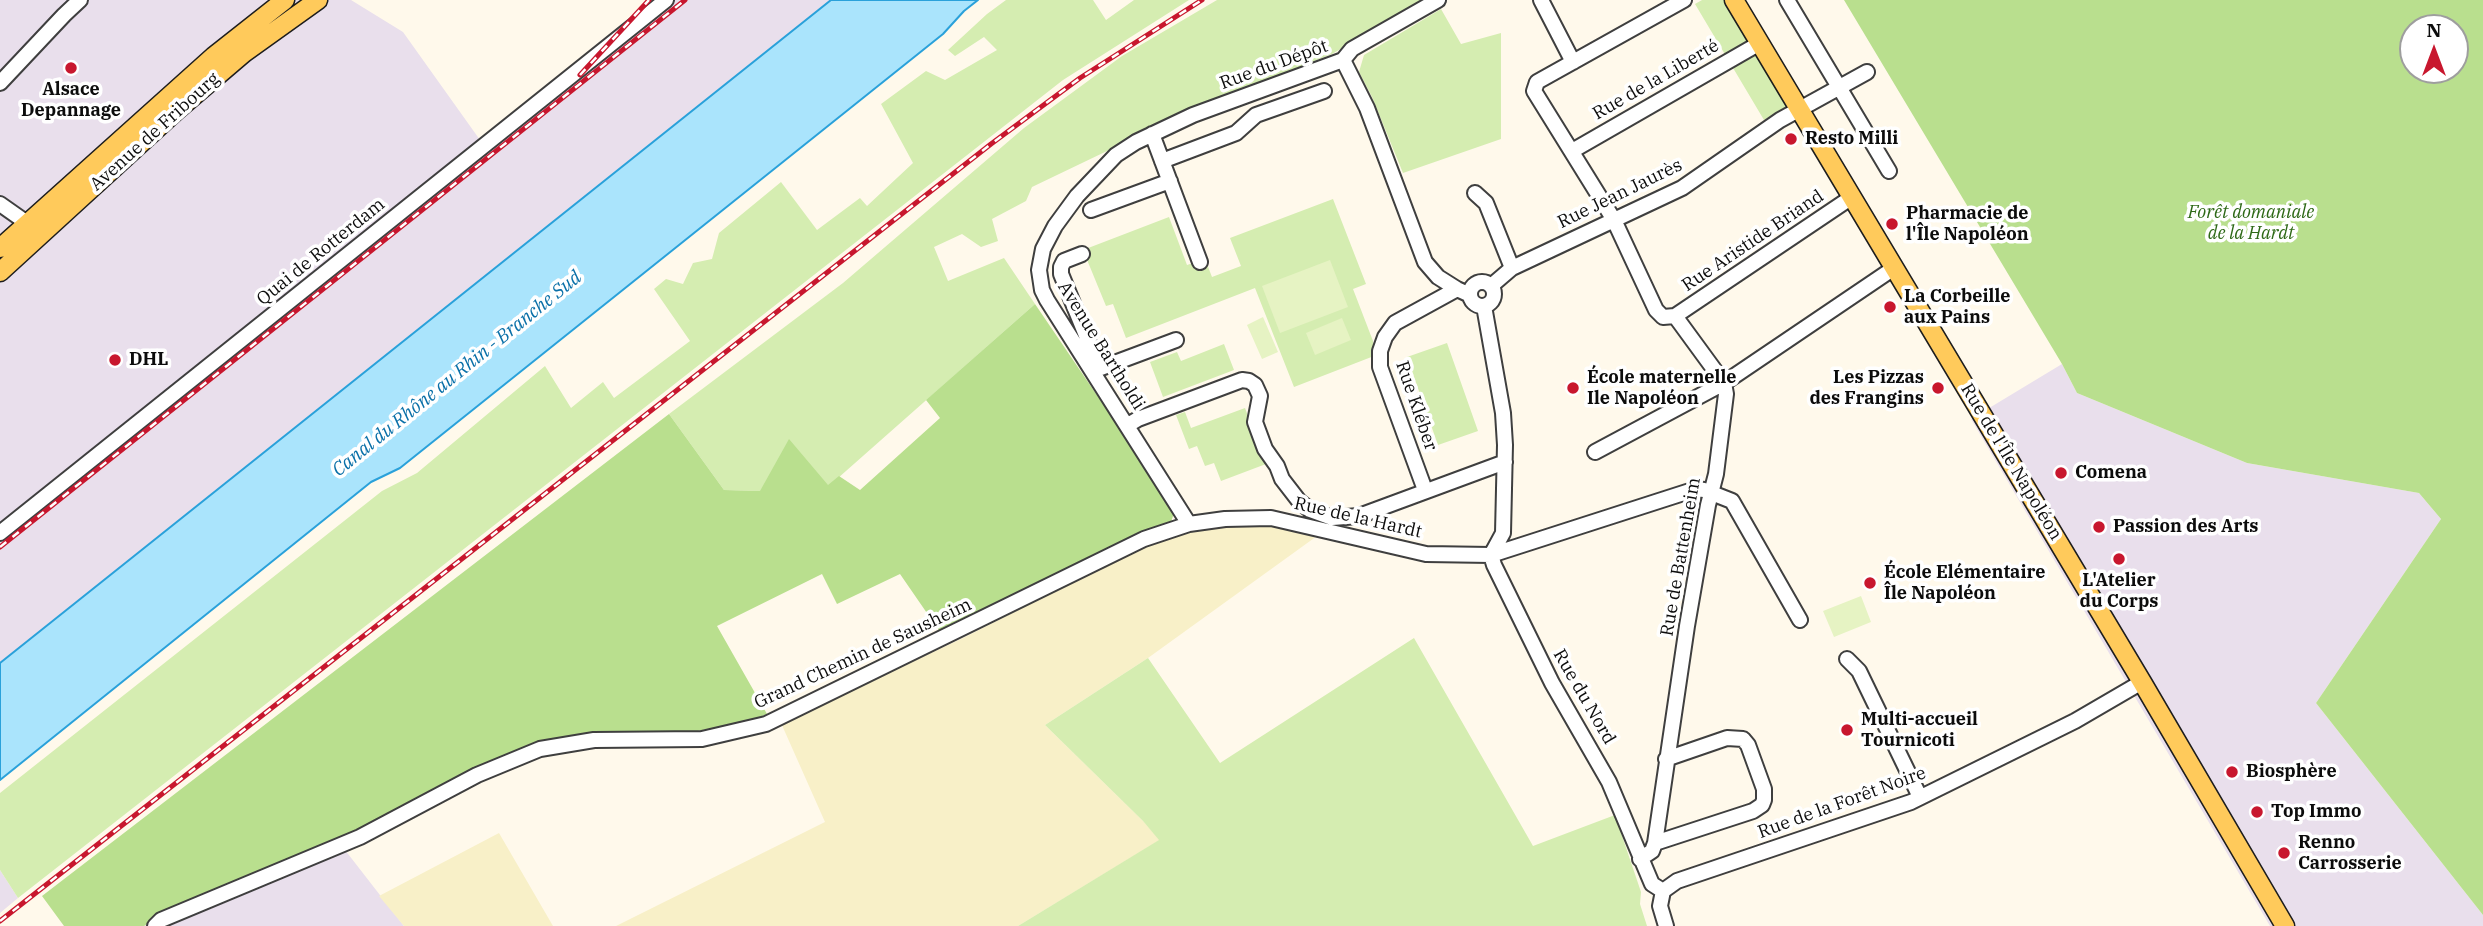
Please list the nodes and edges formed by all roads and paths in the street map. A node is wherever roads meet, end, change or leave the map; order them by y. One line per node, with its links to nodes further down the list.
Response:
1 (80, 0): 14 (street)
2 (285, 0): 28 (main road, Avenue de Fribourg)
3 (318, 0): 34 (main road, Avenue de Fribourg)
4 (666, 0): 50 (street, Quai de Rotterdam)
5 (1438, 0): 11 (street, Rue du Dépôt)
6 (1541, 0): 12 (street)
7 (1684, 0): 12 (street)
8 (1734, 0): 10 (main road, Rue de l'Île Napoléon)
9 (1787, 0): 15 (street)
10 (1760, 43): 17 (main road, Rue de l'Île Napoléon); 19 (street, Rue de la Liberté)
11 (1343, 60): 18 (street, Rue du Dépôt); 36 (street)
12 (1573, 62): 19 (street)
13 (1867, 72): 15 (street, Rue Jean Jaurès)
14 (0, 83)
15 (1839, 86): 17 (street, Rue Jean Jaurès); 21 (street)
16 (1324, 91): 20 (street)
17 (1800, 108): 24 (main road, Rue de l'Île Napoléon); 27 (street, Rue Jean Jaurès)
18 (1152, 134): 20 (street); 39 (street, Avenue Bartholdi)
19 (1572, 151): 27 (street)
20 (1162, 161): 22 (street)
21 (1889, 172)
22 (1170, 181): 26 (street); 31 (street)
23 (1475, 193): 32 (street)
24 (1852, 197): 33 (main road, Rue de l'Île Napoléon); 40 (street, Rue Aristide Briand)
25 (0, 204): 28 (street)
26 (1091, 210)
27 (1614, 220): 32 (street, Rue Jean Jaurès); 40 (street)
28 (27, 223): 29 (main road, Avenue de Fribourg)
29 (0, 248)
30 (1082, 254): 37 (street)
31 (1200, 262)
32 (1512, 268): 35 (street, Rue Jean Jaurès)
33 (1894, 268): 43 (street); 56 (main road, Rue de l'Île Napoléon)
34 (0, 272)
35 (1490, 286): 36 (street); 38 (street)
36 (1463, 292): 38 (street); 47 (street, Rue Kléber)
37 (1073, 304): 39 (street); 42 (street)
38 (1485, 306): 46 (street)
39 (1054, 311): 42 (street, Avenue Bartholdi)
40 (1675, 316): 43 (street)
41 (1176, 340): 42 (street)
42 (1096, 369): 44 (street, Avenue Bartholdi)
43 (1724, 383): 45 (street); 48 (street, Rue de Battenheim)
44 (1128, 425): 47 (street); 49 (street, Avenue Bartholdi)
45 (1595, 452)
46 (1505, 462): 47 (street); 51 (street)
47 (1425, 491)
48 (1711, 492): 52 (street, Rue de la Hardt); 54 (street); 57 (street, Rue de Battenheim)
49 (1189, 524): 53 (street, Rue de la Hardt); 62 (street, Grand Chemin de Sausheim)
50 (0, 533)
51 (1503, 533): 52 (street); 53 (street)
52 (1519, 548): 53 (street, Rue de la Hardt)
53 (1491, 555): 60 (street, Rue du Nord)
54 (1800, 621)
55 (1847, 659): 58 (street)
56 (2142, 682): 58 (street, Rue de la Forêt Noire); 64 (main road, Rue de l'Île Napoléon)
57 (1667, 759): 59 (street, Rue de Battenheim); 59 (street)
58 (1920, 797): 61 (street, Rue de la Forêt Noire)
59 (1656, 844): 60 (street)
60 (1640, 859): 61 (street)
61 (1663, 891): 63 (street)
62 (155, 926)
63 (1666, 926)
64 (2285, 926)

